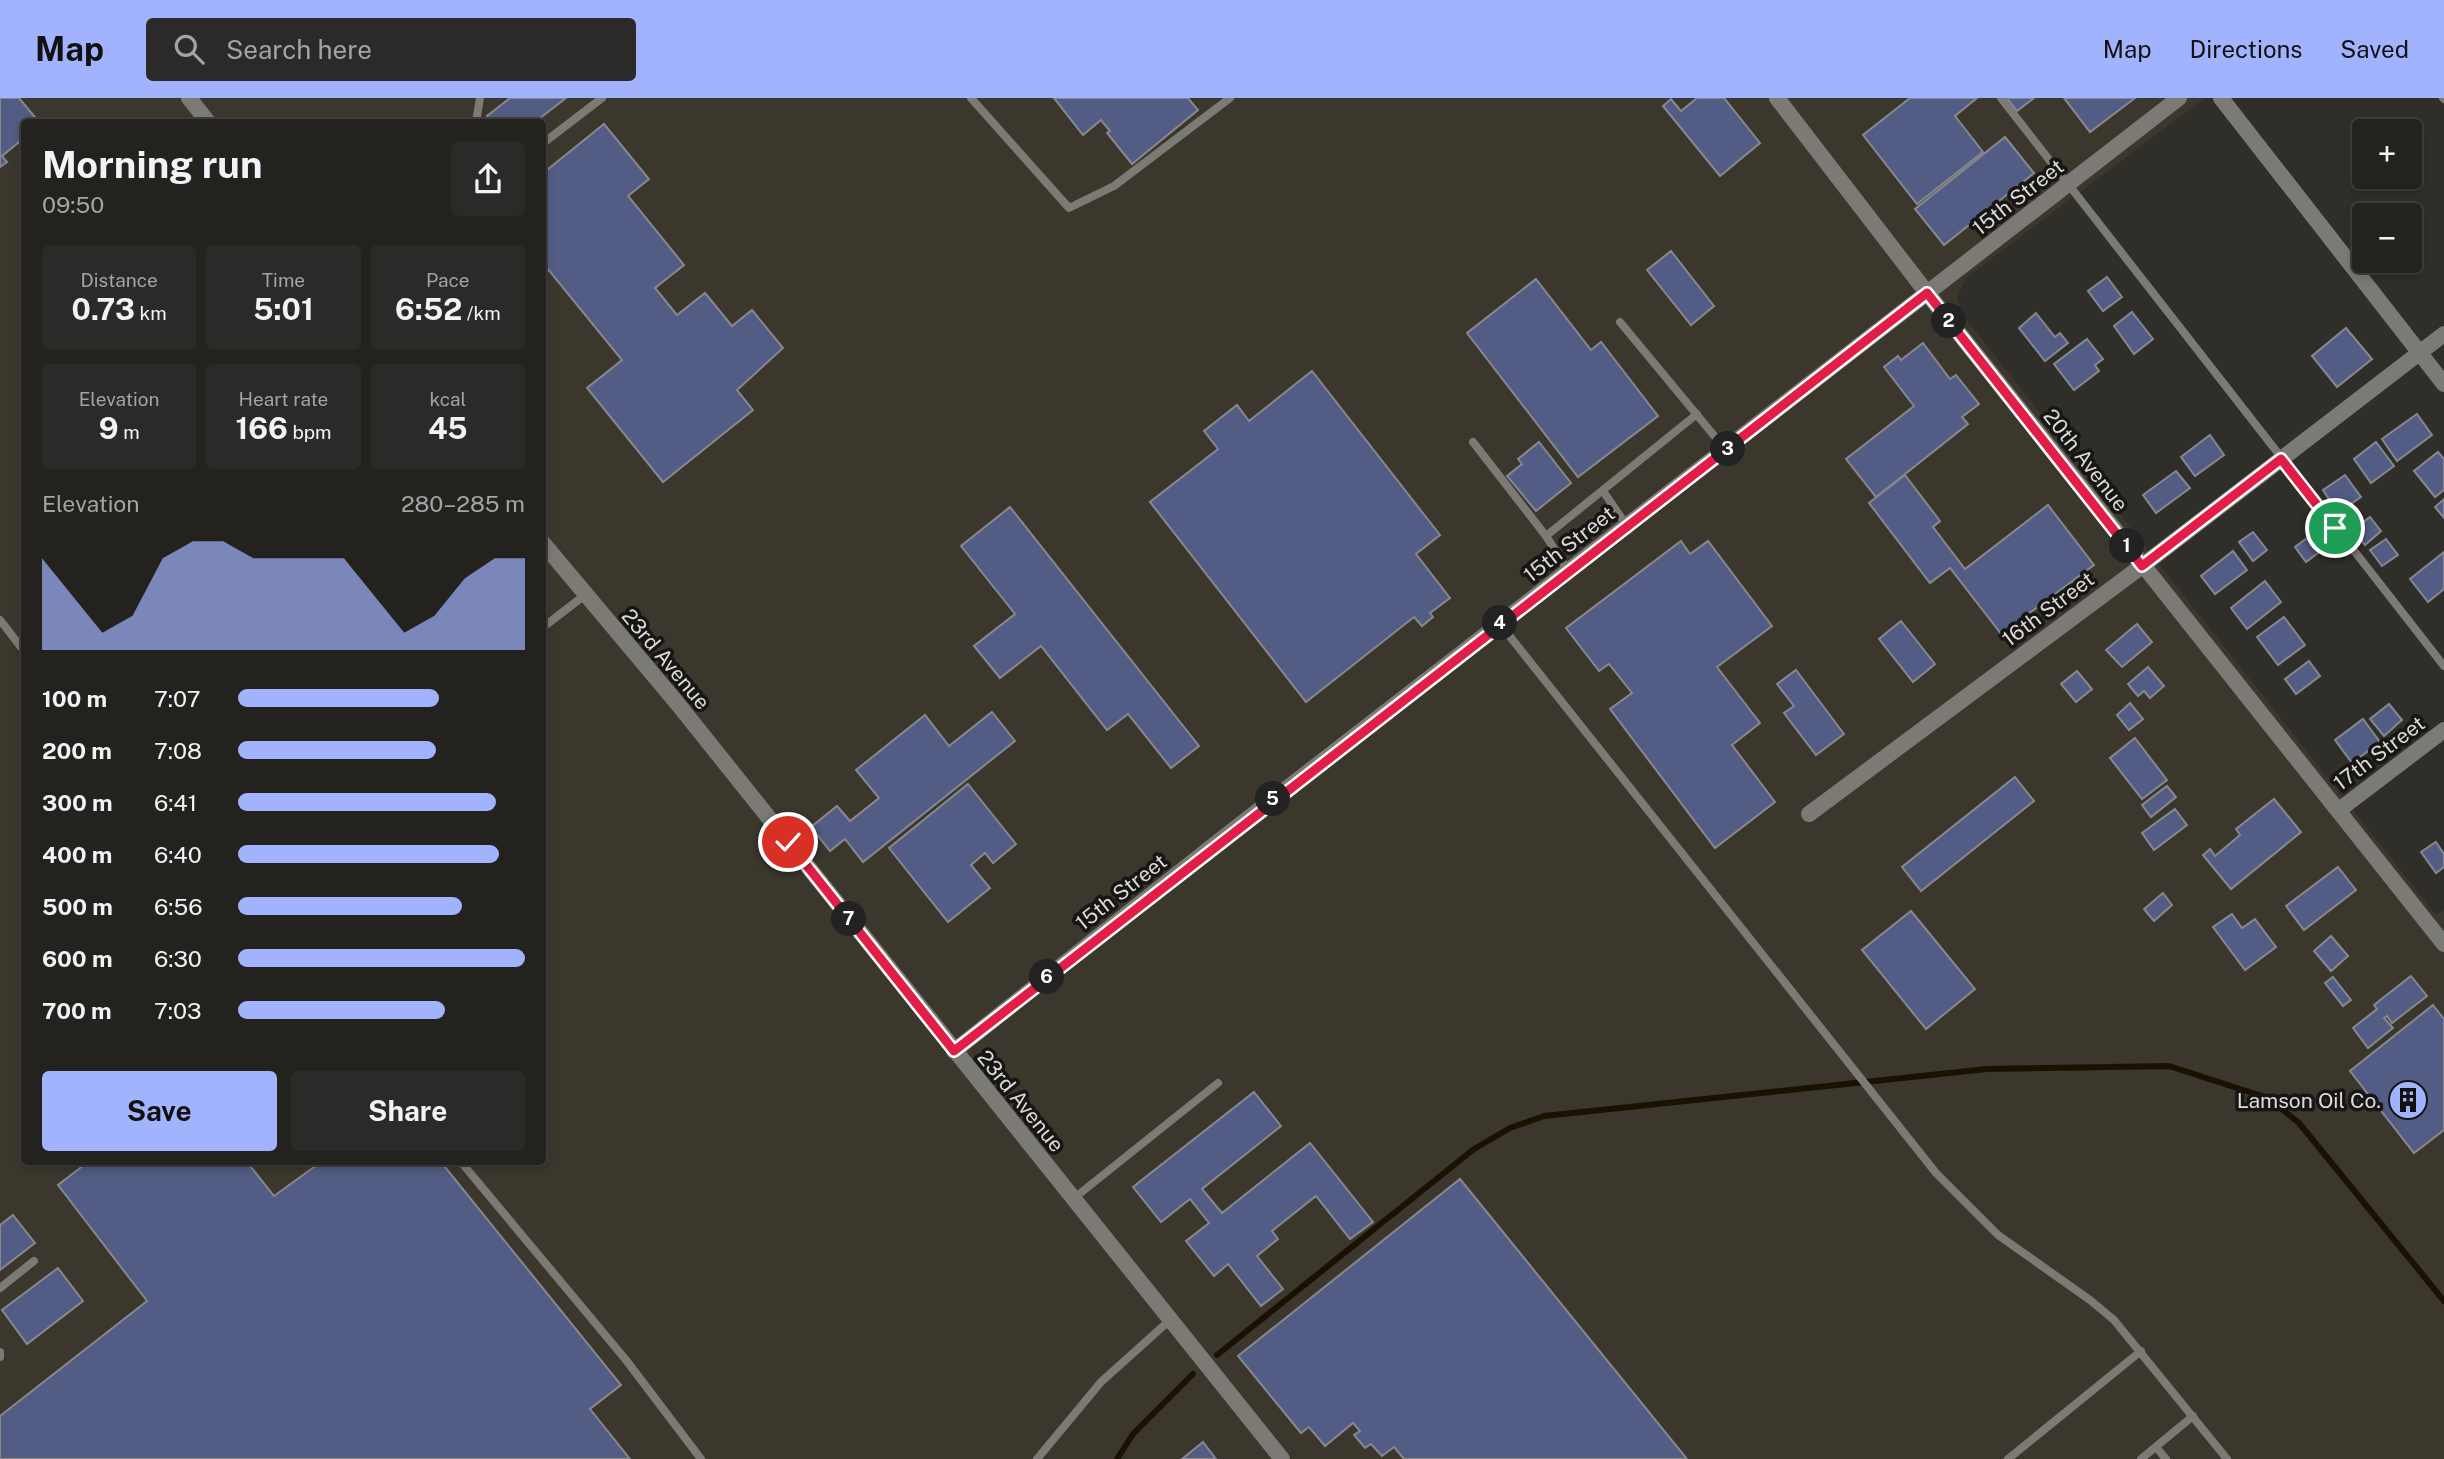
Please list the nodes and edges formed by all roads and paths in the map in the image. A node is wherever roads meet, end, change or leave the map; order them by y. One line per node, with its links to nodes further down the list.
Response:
1 (189, 98): 10 (street)
2 (480, 98): 11 (lane)
3 (602, 98): 12 (lane)
4 (971, 98): 5 (lane)
5 (1229, 98)
6 (1777, 98): 14 (street, 20th Avenue)
7 (2001, 98): 13 (lane)
8 (2179, 98): 13 (street, 15th Street)
9 (2221, 98): 17 (street)
10 (206, 119)
11 (476, 119)
12 (546, 141)
13 (2070, 184): 14 (street, 15th Street); 22 (lane)
14 (1927, 293): 21 (street, 15th Street); 27 (street, 20th Avenue)
15 (1620, 322): 19 (lane)
16 (2444, 334): 17 (street, 16th Street)
17 (2419, 352): 18 (street); 22 (street, 16th Street)
18 (2444, 384)
19 (1697, 414): 21 (lane); 23 (lane)
20 (1473, 442): 25 (lane)
21 (1726, 450): 24 (street, 15th Street)
22 (2281, 459): 27 (street, 16th Street); 34 (lane)
23 (1604, 491): 24 (lane); 25 (lane)
24 (1627, 526): 28 (street, 15th Street)
25 (1546, 536): 28 (lane)
26 (546, 547): 29 (street, 23rd Avenue)
27 (2142, 566): 36 (street, 20th Avenue); 37 (street, 16th Street)
28 (1568, 571): 31 (street, 15th Street)
29 (585, 595): 32 (lane); 39 (street, 23rd Avenue)
30 (0, 620): 33 (lane)
31 (1500, 624): 39 (street, 15th Street); 46 (lane)
32 (546, 625)
33 (21, 647)
34 (2444, 666)
35 (2444, 730): 36 (street, 17th Street)
36 (2339, 810): 38 (street, 20th Avenue)
37 (1809, 814)
38 (2444, 944)
39 (954, 1051): 42 (street, 23rd Avenue)
40 (1218, 1083): 42 (lane)
41 (464, 1165): 49 (lane)
42 (1073, 1199): 45 (street, 23rd Avenue)
43 (34, 1261): 44 (lane)
44 (0, 1288)
45 (1170, 1320): 50 (lane); 51 (street, 23rd Avenue)
46 (2141, 1351): 47 (lane); 52 (lane)
47 (2193, 1416): 48 (lane); 55 (lane)
48 (2156, 1447): 53 (lane); 54 (lane)
49 (701, 1459)
50 (1037, 1459)
51 (1282, 1459)
52 (2008, 1459)
53 (2141, 1459)
54 (2166, 1459)
55 (2227, 1459)

